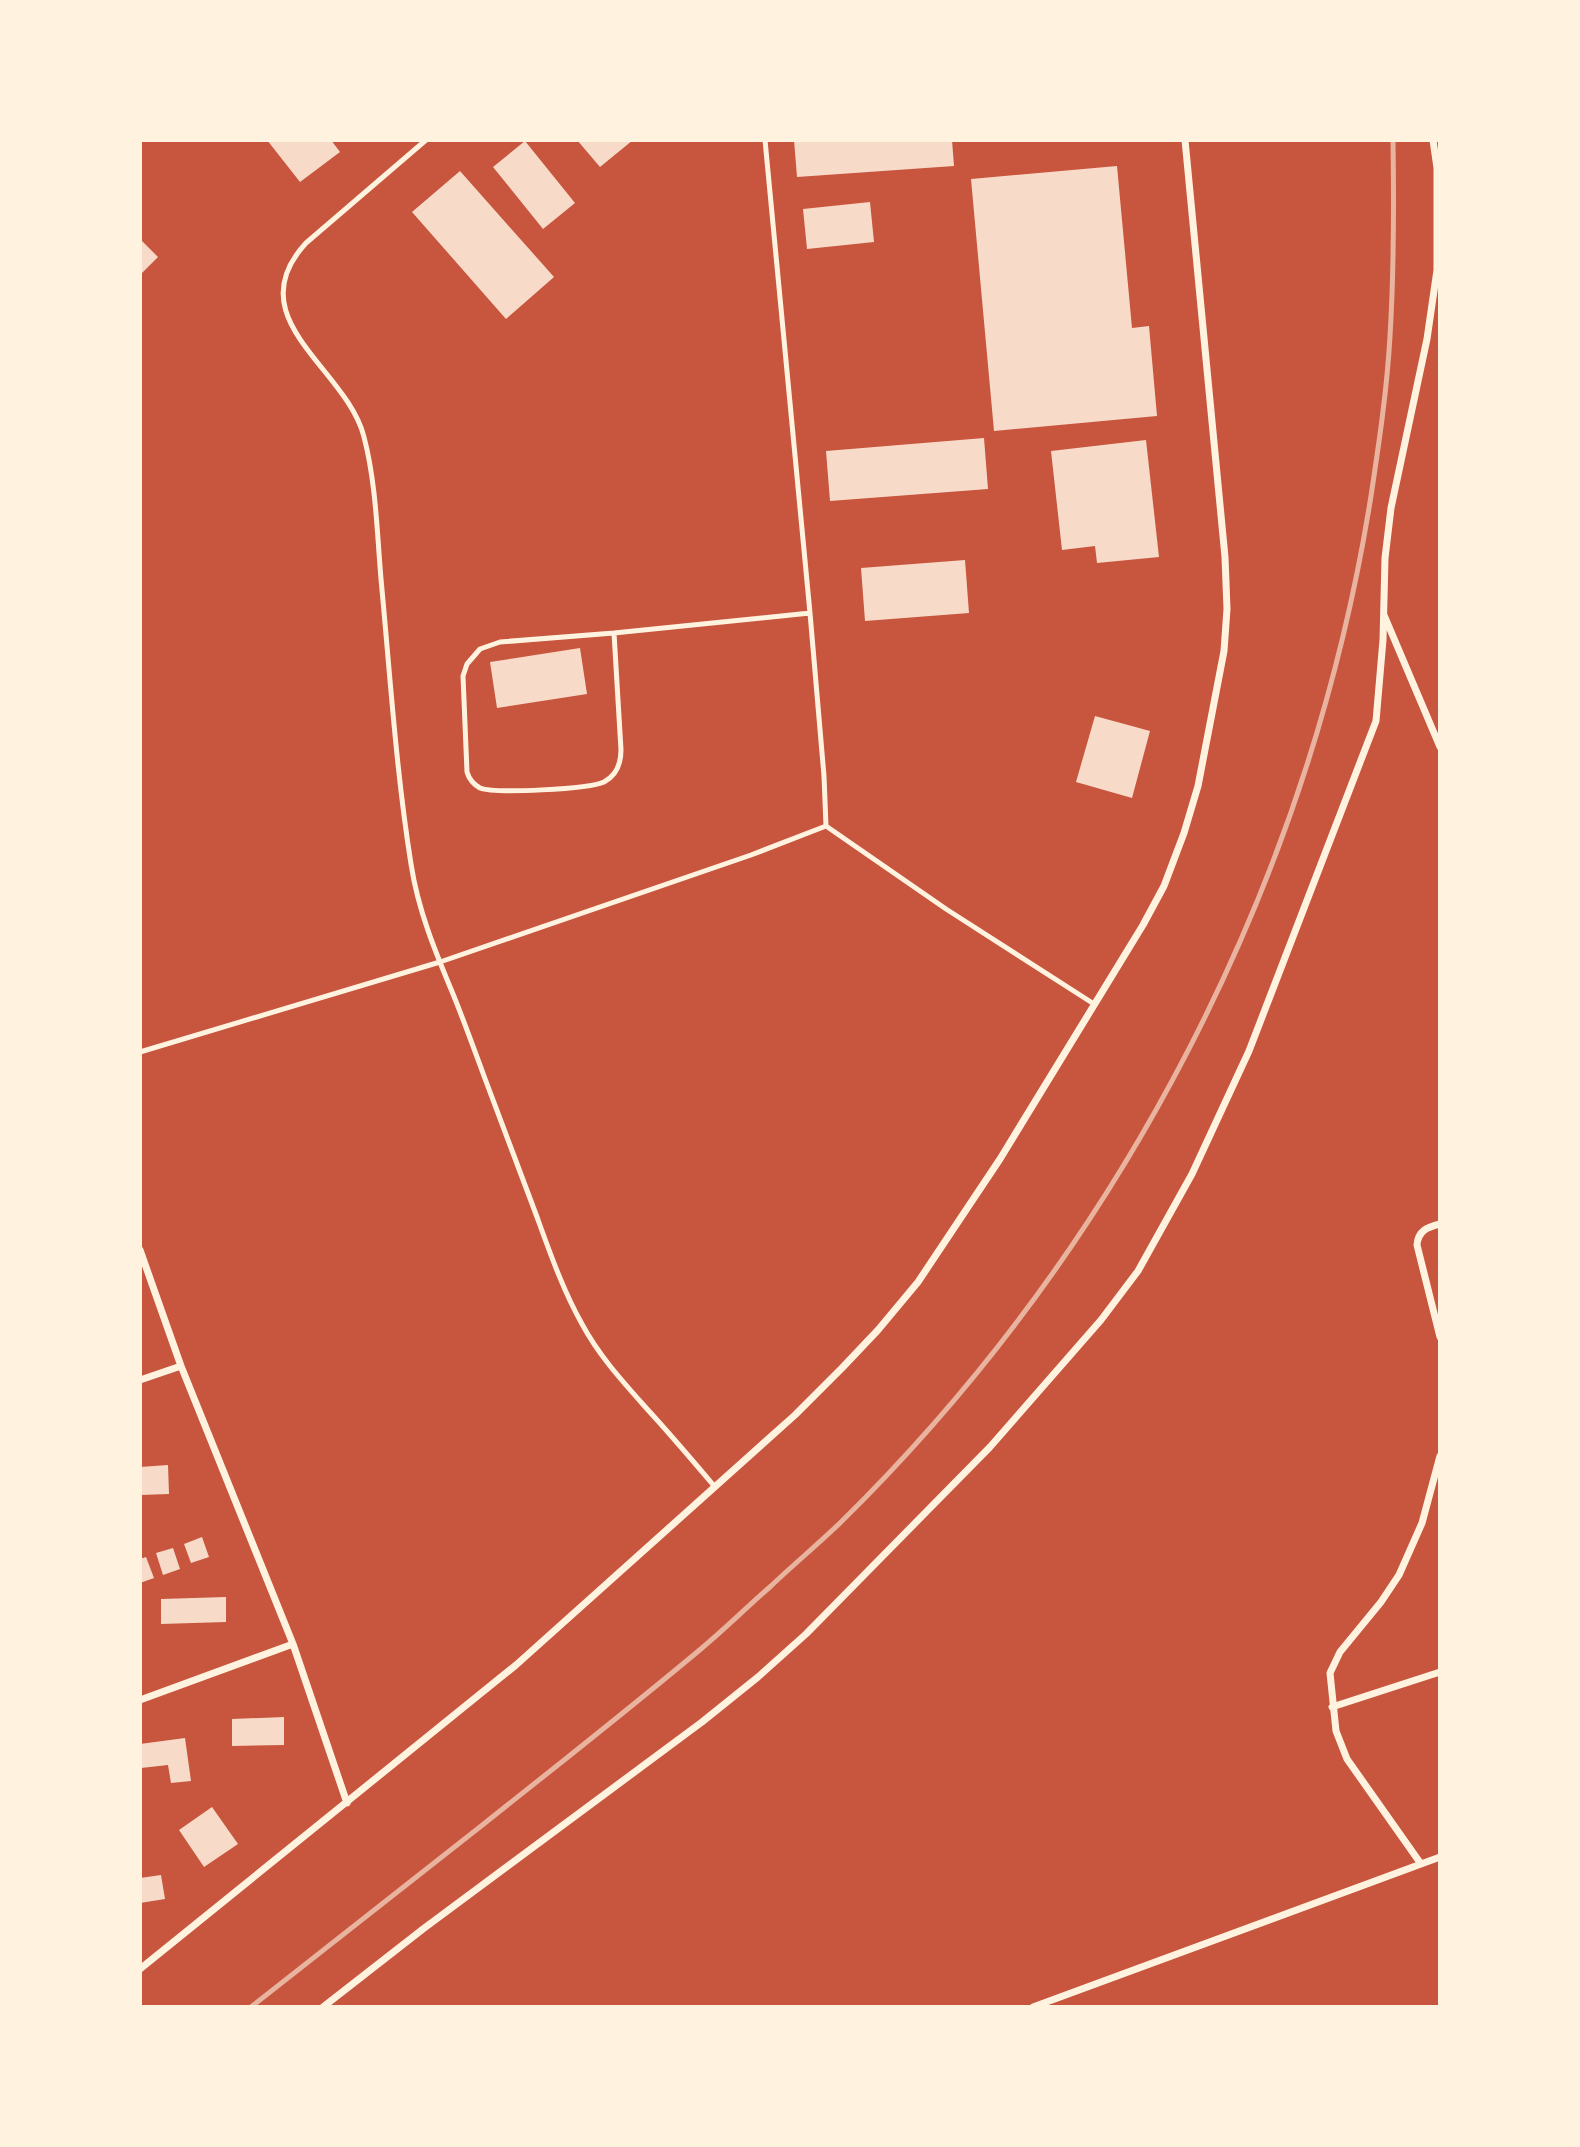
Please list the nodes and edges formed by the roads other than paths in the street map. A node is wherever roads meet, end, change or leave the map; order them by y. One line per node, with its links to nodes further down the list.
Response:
1 (426, 140): 11 (lane)
2 (765, 140): 7 (lane)
3 (1185, 140): 12 (street)
4 (1433, 140): 5 (street)
5 (1438, 271): 6 (street)
6 (1383, 612): 9 (street); 29 (street)
7 (810, 613): 8 (lane); 10 (lane)
8 (614, 633): 8 (lane)
9 (1440, 747)
10 (826, 826): 11 (lane); 12 (lane)
11 (440, 962): 13 (lane); 20 (lane)
12 (1094, 1004): 20 (street)
13 (140, 1052)
14 (1440, 1224): 16 (street)
15 (140, 1250): 17 (street)
16 (1440, 1337)
17 (181, 1366): 18 (street); 21 (street)
18 (140, 1380)
19 (1440, 1456): 24 (street)
20 (716, 1488): 25 (street)
21 (293, 1644): 23 (street); 25 (street)
22 (1440, 1672): 24 (street)
23 (140, 1700)
24 (1332, 1707): 27 (street)
25 (347, 1803): 28 (street)
26 (1440, 1857): 27 (street)
27 (1421, 1864): 30 (street)
28 (140, 1969)
29 (323, 2007)
30 (1033, 2007)

